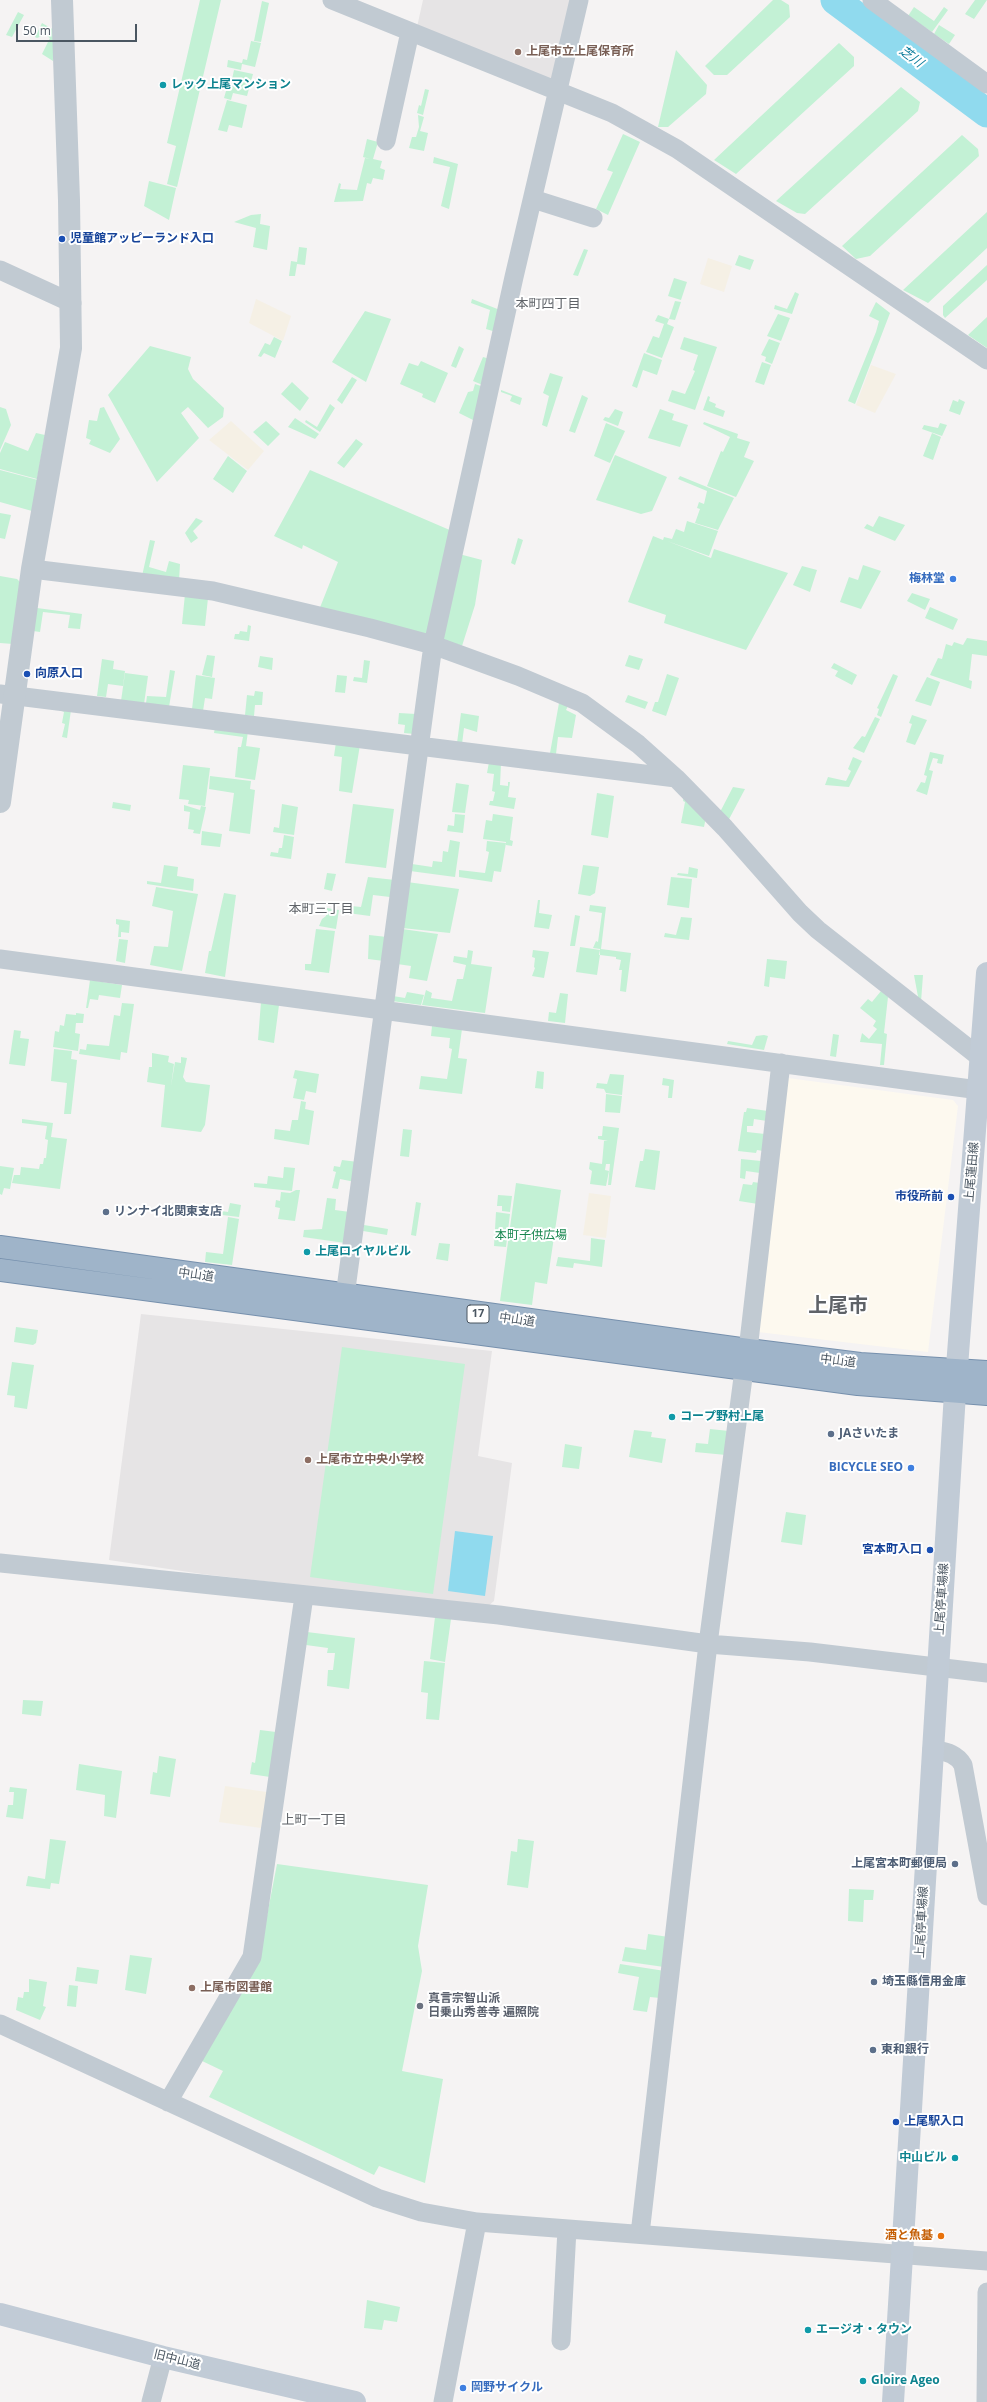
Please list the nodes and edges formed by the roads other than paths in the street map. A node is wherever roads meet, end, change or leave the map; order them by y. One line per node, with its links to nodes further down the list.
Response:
1 (62, 0): 12 (street)
2 (332, 0): 5 (street)
3 (579, 0): 7 (street)
4 (872, 0): 6 (street)
5 (410, 32): 7 (street); 8 (street)
6 (987, 84)
7 (557, 92): 9 (street); 13 (street)
8 (386, 141)
9 (533, 199): 10 (street); 15 (street)
10 (593, 218)
11 (0, 270): 12 (street)
12 (72, 303): 14 (street)
13 (987, 360)
14 (32, 569): 15 (street); 16 (street)
15 (433, 645): 17 (street); 18 (street)
16 (7, 695): 17 (street); 19 (street)
17 (419, 745): 18 (street); 22 (street)
18 (676, 778): 23 (street)
19 (0, 802)
20 (0, 959): 22 (street)
21 (987, 973): 23 (main road, 上尾蓮田線)
22 (384, 1010): 24 (street); 28 (street)
23 (982, 1059): 25 (main road, 上尾蓮田線)
24 (781, 1063): 25 (street); 29 (street)
25 (983, 1091): 30 (main road, 上尾蓮田線)
26 (0, 1247): 28 (highway, 中山道 / 17)
27 (0, 1270): 29 (highway, 中山道 / 17)
28 (346, 1296): 29 (highway, 中山道 / 17)
29 (746, 1360): 30 (highway, 中山道 / 17); 32 (highway, 中山道 / 17); 36 (street)
30 (957, 1371): 31 (highway, 中山道 / 17); 32 (main road, 上尾停車場線)
31 (987, 1372)
32 (955, 1393): 33 (highway, 中山道 / 17); 37 (main road, 上尾停車場線)
33 (987, 1394)
34 (0, 1563): 35 (street)
35 (304, 1596): 36 (street); 42 (street)
36 (708, 1644): 37 (street); 45 (street)
37 (938, 1666): 38 (street); 39 (main road, 上尾停車場線)
38 (987, 1673)
39 (932, 1749): 40 (street); 46 (main road, 上尾停車場線)
40 (987, 1896)
41 (0, 2024): 42 (street)
42 (168, 2102): 43 (street)
43 (477, 2222): 44 (street); 54 (street)
44 (567, 2229): 45 (street); 50 (street)
45 (640, 2234): 46 (street)
46 (903, 2254): 47 (street); 55 (main road, 上尾停車場線)
47 (987, 2261)
48 (987, 2292): 56 (street)
49 (0, 2314): 51 (main road, 旧中山道)
50 (561, 2341)
51 (163, 2357): 52 (street); 53 (main road, 旧中山道)
52 (151, 2402)
53 (355, 2402)
54 (443, 2402)
55 (893, 2402)
56 (986, 2402)

